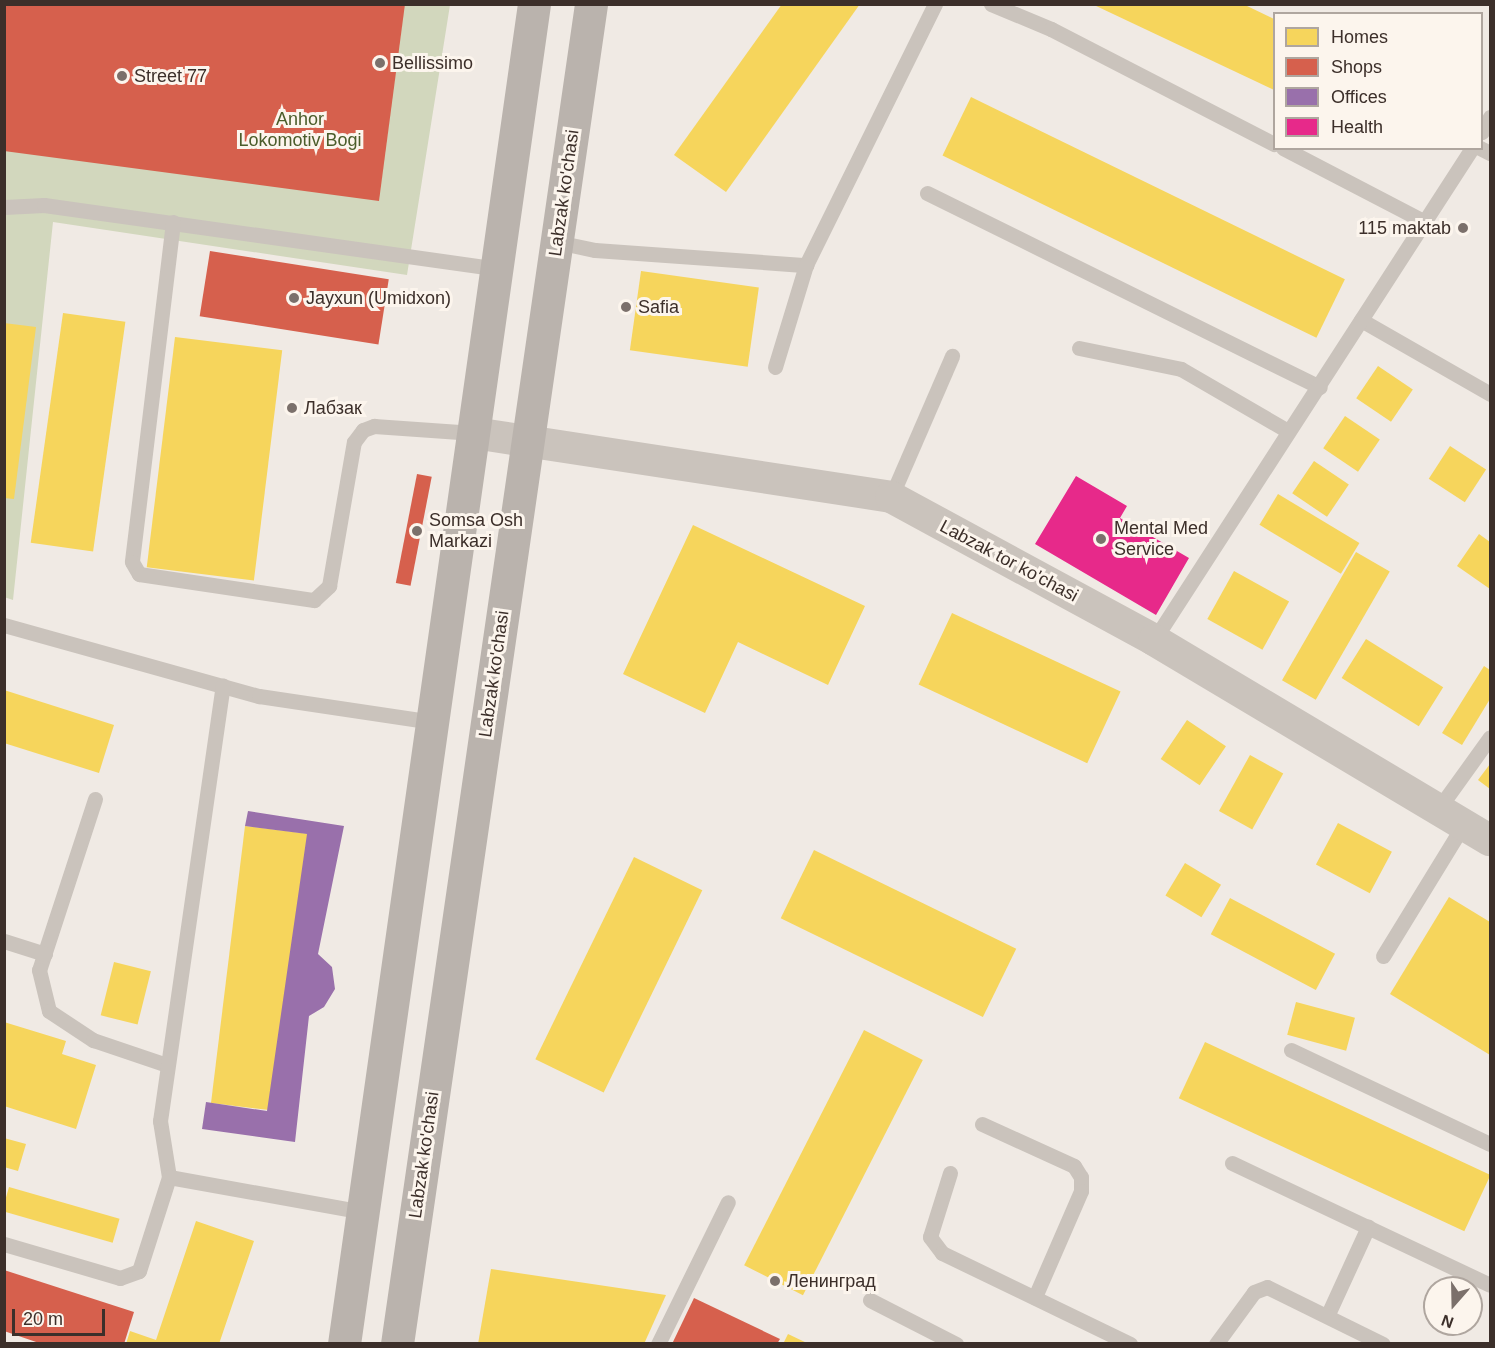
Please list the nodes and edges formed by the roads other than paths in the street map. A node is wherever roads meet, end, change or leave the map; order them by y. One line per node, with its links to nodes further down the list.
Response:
1 (534, 4): 16 (main road)
2 (591, 4): 14 (main road, Labzak ko'chasi)
3 (935, 4): 15 (lane)
4 (991, 4): 7 (lane)
5 (1491, 117): 6 (lane)
6 (1483, 130)
7 (1273, 143)
8 (1287, 150): 13 (lane)
9 (1471, 150): 13 (lane)
10 (927, 193): 21 (lane)
11 (4, 207): 12 (lane)
12 (172, 222): 16 (lane); 24 (lane)
13 (1425, 222): 17 (lane)
14 (556, 242): 15 (lane); 25 (main road, Labzak ko'chasi)
15 (806, 265): 20 (lane)
16 (497, 269): 24 (main road)
17 (1361, 320): 21 (lane); 22 (lane)
18 (1079, 348): 23 (lane)
19 (952, 356): 26 (lane)
20 (775, 367)
21 (1320, 387): 23 (lane)
22 (1491, 394)
23 (1288, 431): 28 (lane)
24 (474, 433): 25 (street, Labzak tor ko'chasi); 30 (main road)
25 (527, 440): 26 (street, Labzak tor ko'chasi); 53 (main road, Labzak ko'chasi)
26 (891, 497): 28 (street, Labzak tor ko'chasi)
27 (4, 625): 29 (lane)
28 (1154, 640): 33 (street, Labzak tor ko'chasi)
29 (223, 686): 30 (lane); 38 (lane)
30 (433, 722): 45 (main road)
31 (1491, 737): 33 (lane)
32 (95, 799): 35 (lane)
33 (1465, 824): 36 (lane)
34 (4, 942): 35 (lane)
35 (45, 954): 38 (lane)
36 (1383, 956)
37 (1291, 1050): 40 (lane)
38 (167, 1065): 43 (lane)
39 (982, 1124): 49 (lane)
40 (1491, 1144)
41 (1232, 1163): 46 (lane)
42 (950, 1173): 49 (lane)
43 (169, 1178): 45 (lane); 47 (lane)
44 (728, 1202): 54 (lane)
45 (363, 1212): 52 (main road)
46 (1368, 1227): 48 (lane); 51 (lane)
47 (4, 1245)
48 (1491, 1285)
49 (1035, 1298): 56 (lane)
50 (870, 1300): 55 (lane)
51 (1329, 1312): 57 (lane); 58 (lane)
52 (344, 1344)
53 (397, 1344)
54 (658, 1344)
55 (956, 1344)
56 (1130, 1344)
57 (1216, 1344)
58 (1383, 1344)

